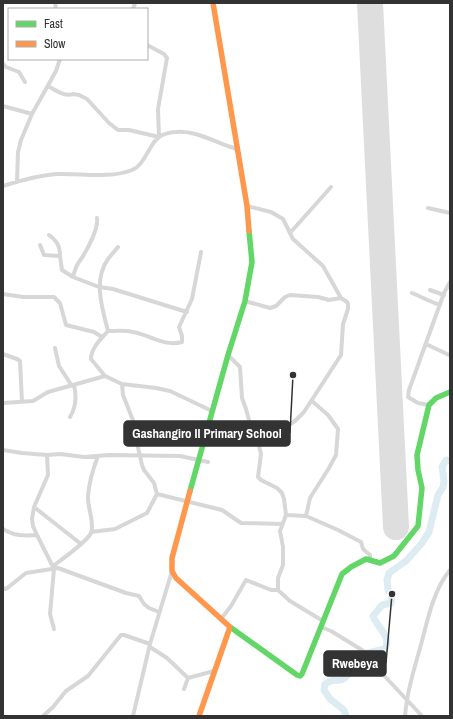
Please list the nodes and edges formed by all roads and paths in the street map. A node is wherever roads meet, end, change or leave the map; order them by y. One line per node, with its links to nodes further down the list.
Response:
1 (213, 3): 11 (main road)
2 (148, 46): 10 (street)
3 (60, 60): 7 (street)
4 (4, 66): 5 (street); 6 (street)
5 (3, 72)
6 (25, 82)
7 (48, 86): 9 (street); 10 (street)
8 (3, 106): 9 (street)
9 (32, 114): 12 (street)
10 (159, 137): 11 (street); 12 (street)
11 (237, 149): 15 (main road)
12 (17, 182): 13 (street)
13 (3, 186)
14 (331, 187): 19 (street)
15 (247, 206): 19 (street); 34 (main road)
16 (428, 208): 17 (street)
17 (450, 213)
18 (97, 218): 25 (street)
19 (290, 233): 33 (street)
20 (50, 235): 24 (street)
21 (40, 244): 24 (street)
22 (118, 247): 27 (street)
23 (201, 252): 36 (street)
24 (60, 256): 25 (street)
25 (73, 277): 27 (street)
26 (450, 282): 31 (street)
27 (100, 287): 36 (street); 37 (street)
28 (430, 290): 31 (street)
29 (412, 293): 35 (street)
30 (3, 294): 38 (street)
31 (444, 294): 32 (street); 35 (street)
32 (450, 297)
33 (341, 298): 34 (street); 48 (street)
34 (245, 301): 43 (main road)
35 (440, 305): 39 (street)
36 (187, 312): 37 (street)
37 (108, 331): 38 (street)
38 (102, 337): 44 (street)
39 (426, 344): 42 (street); 51 (street)
40 (55, 348): 46 (street)
41 (3, 354): 49 (street)
42 (450, 354)
43 (228, 355): 52 (main road); 54 (street)
44 (105, 376): 45 (street); 46 (street)
45 (122, 384): 52 (street); 58 (street)
46 (73, 385): 49 (street); 53 (street)
47 (450, 392): 51 (main road)
48 (312, 401): 54 (street); 65 (street)
49 (22, 402): 50 (street)
50 (3, 403)
51 (429, 405): 71 (main road)
52 (212, 410): 59 (main road)
53 (70, 417)
54 (250, 424): 64 (street)
55 (3, 450): 56 (street)
56 (47, 455): 57 (street); 63 (street)
57 (98, 456): 58 (street); 68 (street)
58 (140, 456): 59 (street); 61 (street)
59 (200, 460): 60 (street); 62 (main road)
60 (208, 462)
61 (157, 494): 62 (street); 68 (street)
62 (187, 501): 66 (street); 74 (main road)
63 (34, 507): 69 (street); 70 (street)
64 (286, 515): 65 (street); 66 (street)
65 (306, 516): 71 (street)
66 (282, 524): 76 (street)
67 (3, 529): 69 (street)
68 (91, 532): 70 (street)
69 (37, 535): 72 (street)
70 (81, 544): 72 (street)
71 (370, 560): 79 (main road)
72 (53, 567): 75 (street); 77 (street); 81 (street)
73 (450, 570): 86 (street)
74 (172, 571): 77 (street); 78 (main road)
75 (4, 589)
76 (278, 590): 78 (street); 79 (street)
77 (159, 612): 82 (street)
78 (221, 619): 80 (main road)
79 (322, 624): 80 (main road); 86 (street)
80 (230, 627): 83 (main road)
81 (54, 629)
82 (150, 646): 84 (street); 87 (street); 88 (street)
83 (214, 671): 84 (street); 89 (main road)
84 (188, 678): 85 (street)
85 (184, 689)
86 (406, 701): 90 (street); 91 (street)
87 (43, 716)
88 (133, 716)
89 (199, 716)
90 (405, 716)
91 (422, 716)

